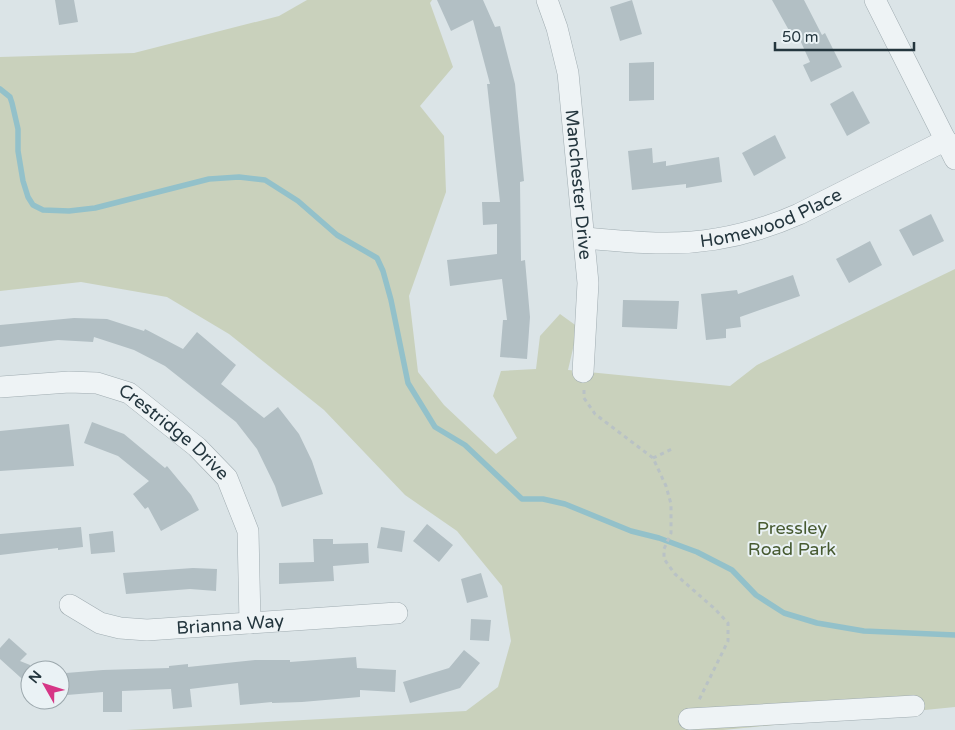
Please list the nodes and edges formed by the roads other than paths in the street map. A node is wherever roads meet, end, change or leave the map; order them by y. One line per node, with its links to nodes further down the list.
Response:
1 (546, 0): 5 (street, Manchester Drive)
2 (875, 0): 3 (street)
3 (946, 140): 4 (street); 5 (street, Homewood Place)
4 (955, 159)
5 (584, 238): 6 (street, Manchester Drive)
6 (584, 372)
7 (0, 387): 10 (street, Crestridge Drive)
8 (70, 605): 10 (street, Brianna Way)
9 (397, 613): 10 (street, Brianna Way)
10 (250, 623)
11 (914, 706): 12 (street)
12 (689, 719)

